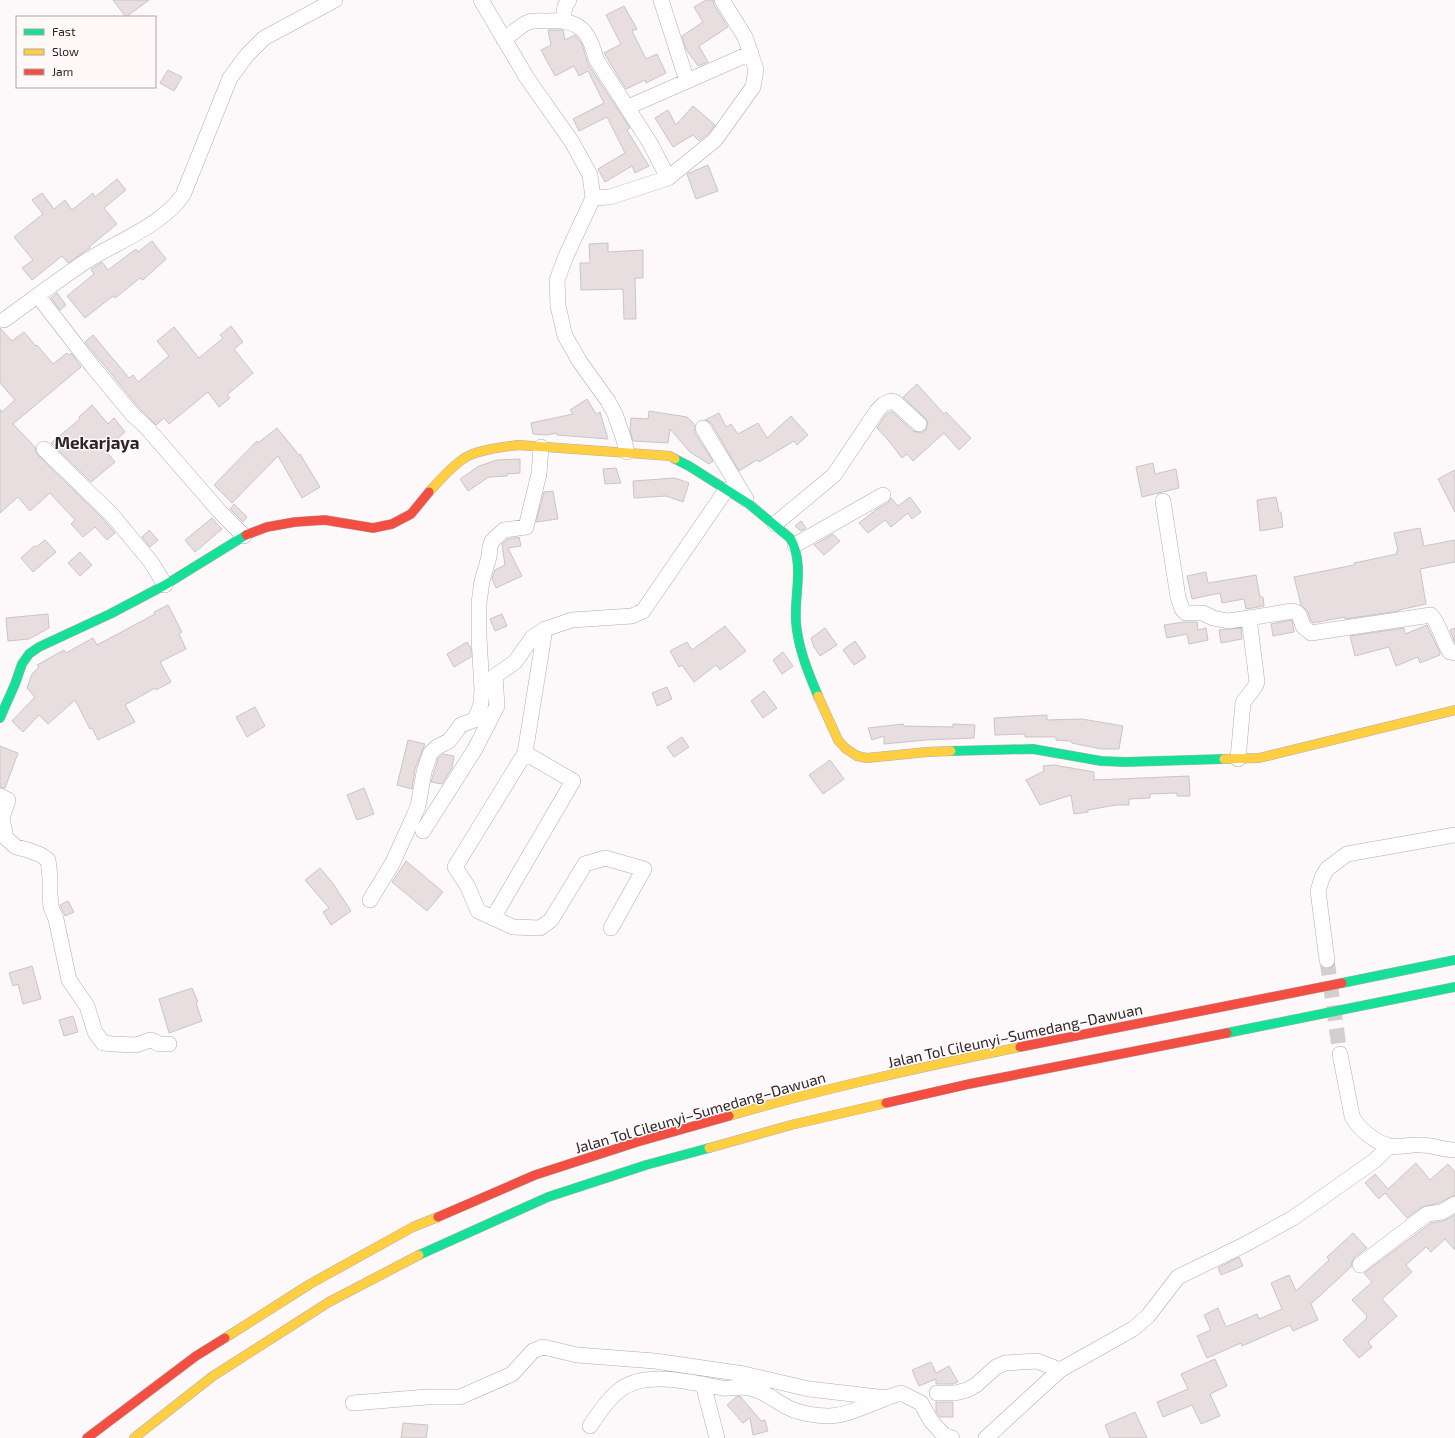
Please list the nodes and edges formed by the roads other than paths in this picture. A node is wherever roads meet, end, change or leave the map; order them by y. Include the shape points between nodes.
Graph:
1 (335, 0) edge
2 (481, 0) edge
3 (568, 0) edge
4 (661, 0) edge
5 (722, 0) edge
6 (563, 22) junction
7 (504, 40) junction
8 (751, 53) junction
9 (687, 81) junction
10 (628, 107) junction
11 (668, 178) junction
12 (593, 198) junction
13 (38, 296) junction
14 (4, 320) dead end
15 (920, 424) dead end
16 (703, 428) dead end
17 (541, 447) junction
18 (44, 450) dead end
19 (627, 452) junction
20 (726, 490) junction
21 (883, 495) dead end
22 (1163, 502) dead end
23 (749, 504) junction
24 (774, 524) junction
25 (244, 536) junction
26 (795, 545) junction
27 (165, 585) junction
28 (1249, 618) junction
29 (545, 630) junction
30 (1455, 653) edge
31 (1455, 710) edge
32 (0, 718) edge
33 (525, 753) junction
34 (1238, 759) junction
35 (0, 796) edge
36 (423, 831) dead end
37 (1455, 835) edge
38 (370, 900) dead end
39 (492, 918) junction
40 (611, 928) dead end
41 (1327, 960) tunnel mouth
42 (1455, 960) edge
43 (1455, 988) edge
44 (169, 1044) dead end
45 (1340, 1054) tunnel mouth
46 (1390, 1146) junction
47 (1455, 1150) edge
48 (1455, 1204) edge
49 (1360, 1265) dead end
50 (1060, 1370) junction
51 (703, 1384) junction
52 (937, 1393) dead end
53 (887, 1398) junction
54 (353, 1403) dead end
55 (590, 1426) dead end
56 (87, 1438) edge
57 (134, 1438) edge
58 (717, 1438) edge
59 (952, 1438) edge
60 (986, 1438) edge

1 - 13 street via 264,38 243,61 230,78 183,194 176,204 138,231 88,260
2 - 7 street
3 - 6 street
4 - 9 street
5 - 8 street via 746,37
6 - 7 street via 528,22
6 - 10 street via 574,24 585,31 592,43 596,59
7 - 12 street via 526,78 572,142 590,175
8 - 9 street
8 - 11 street via 756,69 753,87 715,140
9 - 10 street
10 - 11 street
11 - 12 street via 610,196
12 - 19 street via 557,280 558,306 565,336 616,414
13 - 14 street
13 - 25 street via 132,414
15 - 24 street via 895,402 884,404 834,475
16 - 23 street
17 - 19 main road
17 - 25 main road via 518,445 494,448 464,458 445,474 411,514 392,524 373,528 325,520 295,522 267,527
17 - 38 street via 539,474 526,527 504,530 492,541 490,547 479,603 482,690 478,713 474,720 461,725 449,741 430,754 418,806 392,864
18 - 27 street via 112,515 151,562
19 - 20 main road via 670,456
20 - 23 main road
20 - 29 street via 643,611 632,616 572,620
21 - 26 street
22 - 28 street via 1182,610 1228,621
23 - 24 main road
24 - 26 main road
25 - 27 main road
26 - 34 main road via 798,555 794,611 797,635 835,733 843,746 856,755 867,758 927,752 1033,749 1101,761
27 - 32 main road via 29,654 22,664
28 - 30 street via 1296,611 1305,628 1311,633 1430,615 1435,619 1446,647
28 - 34 street via 1257,682 1243,703
29 - 33 street
29 - 36 street via 532,638 514,662 495,676 497,706 476,749
31 - 34 main road via 1259,758
33 - 39 street via 454,867 468,887 478,911
33 - 39 street via 573,781
35 - 44 street via 8,800 2,818 6,838 16,847 48,860 51,907 69,980 87,1006 95,1032 103,1043 136,1044 150,1040 159,1044
37 - 41 street via 1348,854 1327,869 1318,891
39 - 40 street via 513,927 540,928 551,920 585,864 605,858 644,869
42 - 56 main road, Jalan Tol Cileunyi–Sumedang–Dawuan via 963,1059 780,1100 535,1175 413,1227 310,1284 196,1356
43 - 57 main road via 969,1084 799,1123 646,1165 548,1196 428,1250 329,1302 213,1376
45 - 46 street via 1356,1125 1369,1136
46 - 47 street via 1423,1145
46 - 50 street via 1374,1161 1293,1218 1178,1277 1148,1316 1134,1329
48 - 49 street via 1442,1212 1427,1214
50 - 52 street via 1037,1361 1005,1363 967,1390
50 - 60 street
51 - 53 street via 723,1388 749,1388 789,1408 829,1416
51 - 55 street via 654,1378 627,1385 605,1404
51 - 58 street
53 - 54 street via 809,1389 744,1374 655,1361 577,1355 543,1347 533,1351 512,1374 460,1397
53 - 59 street via 901,1393 921,1403 931,1421 944,1435

